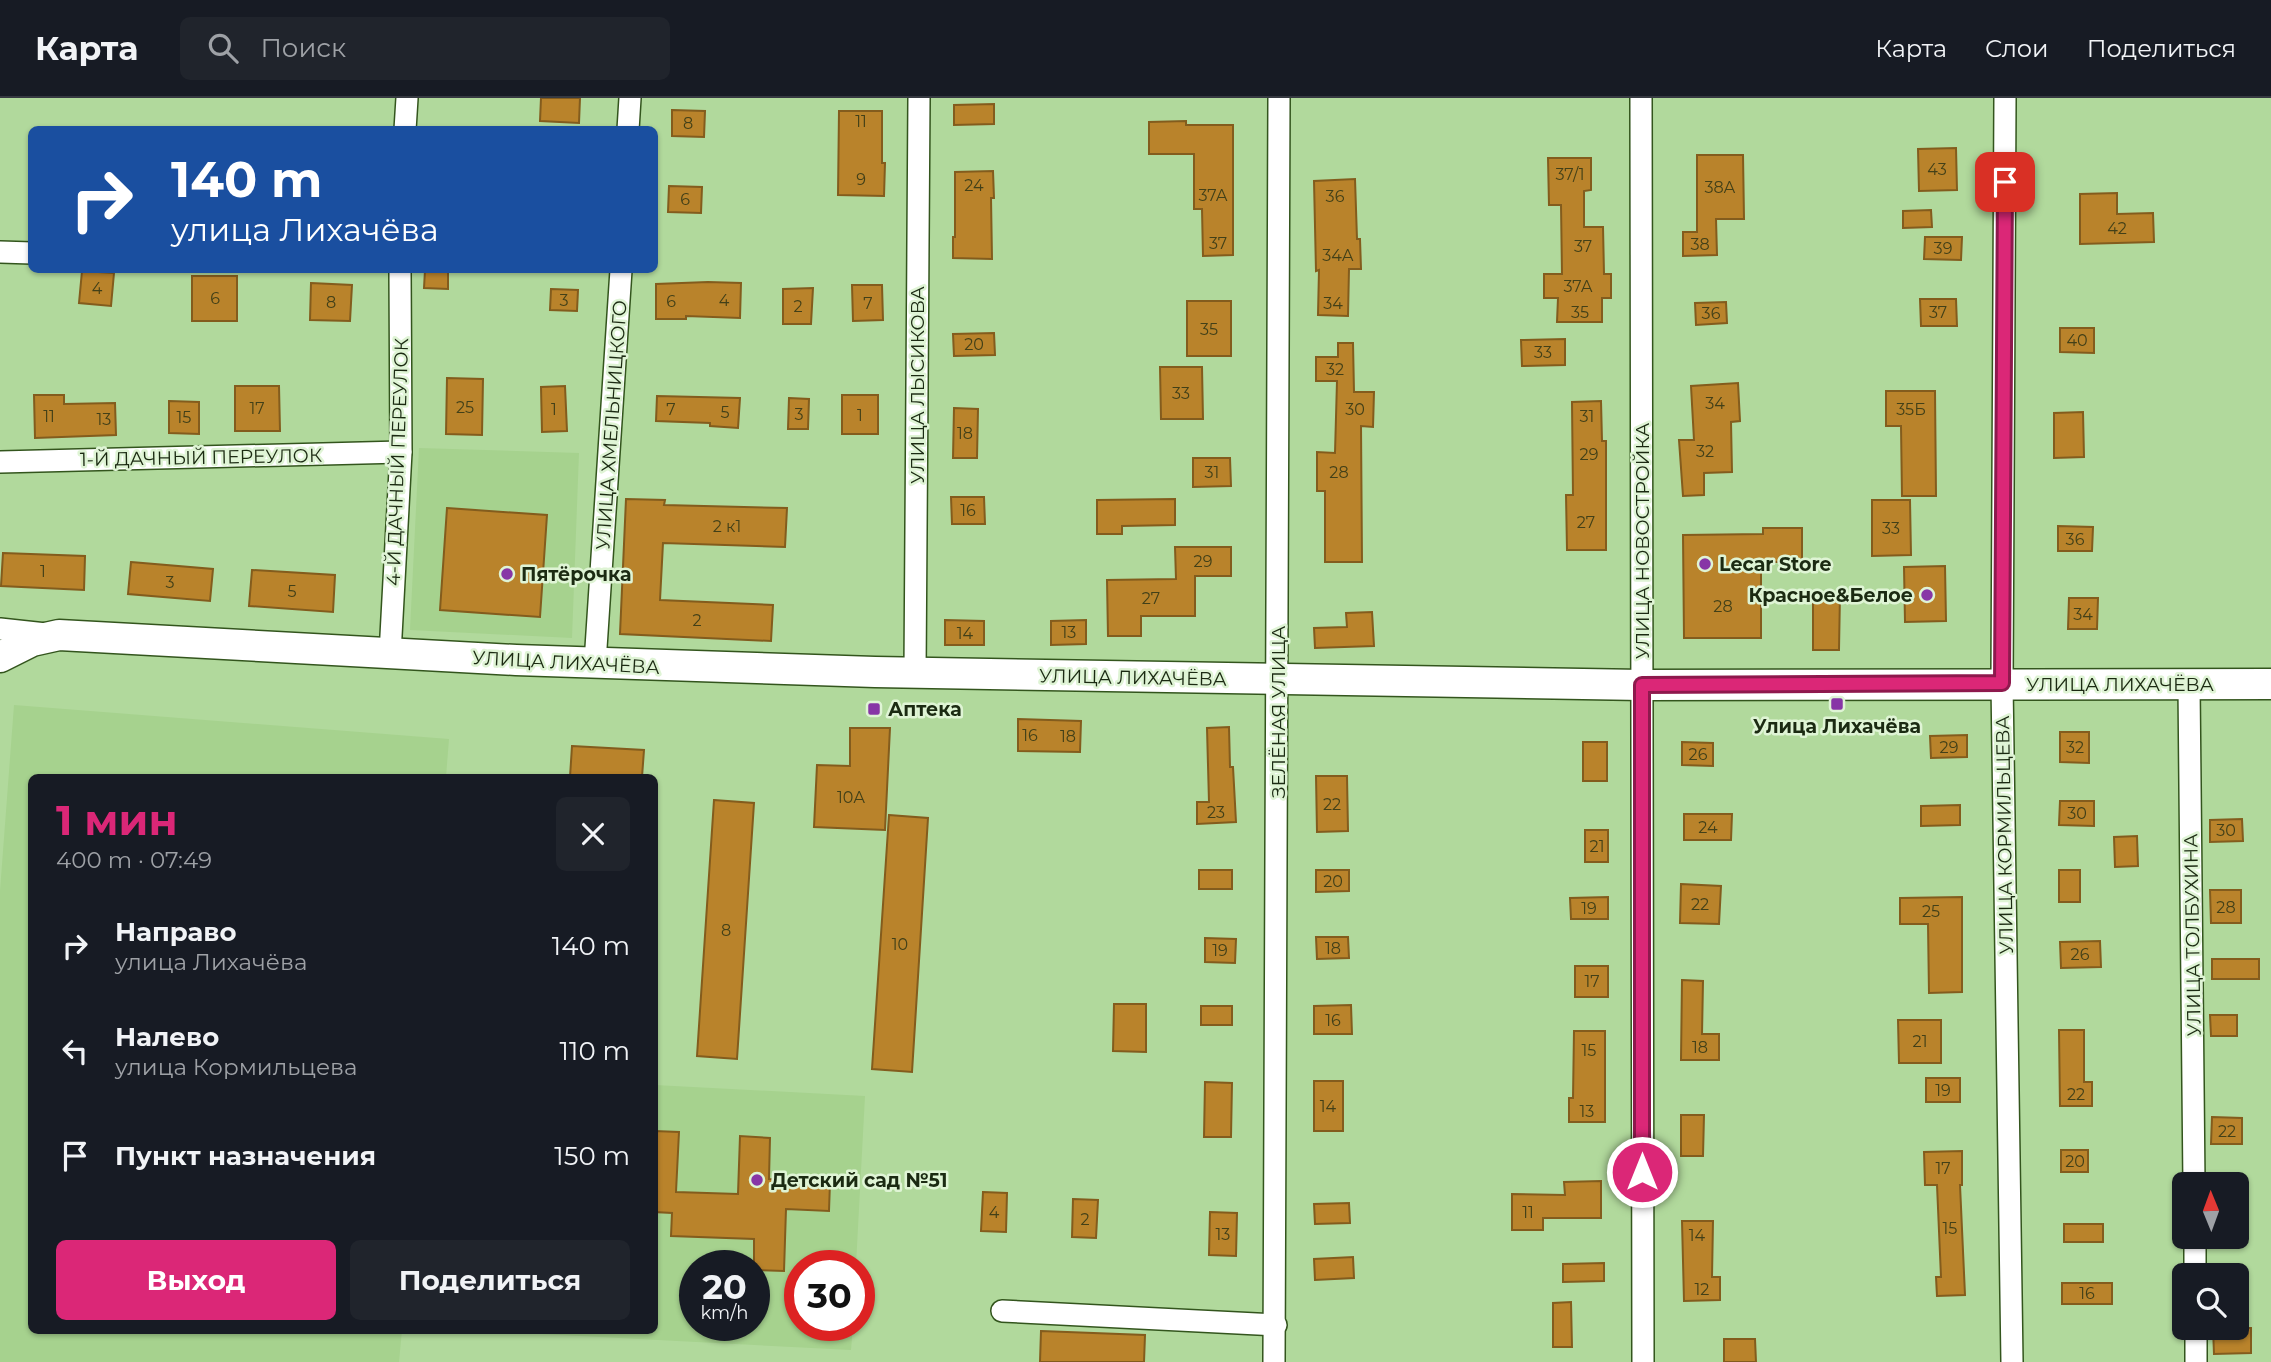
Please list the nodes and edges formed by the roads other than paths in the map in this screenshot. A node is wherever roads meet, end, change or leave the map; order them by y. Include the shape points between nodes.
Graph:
1 (407, 98) edge
2 (630, 98) edge
3 (919, 98) edge
4 (1279, 98) edge
5 (1641, 98) edge
6 (2005, 98) edge
7 (405, 126) edge
8 (628, 126) edge
9 (0, 252) edge
10 (28, 253) edge
11 (400, 273) edge
12 (621, 273) edge
13 (401, 452) junction
14 (0, 462) edge
15 (0, 629) edge
16 (58, 635) junction
17 (390, 653) junction
18 (0, 657) edge
19 (595, 663) junction
20 (915, 673) junction
21 (1278, 680) junction
22 (2002, 683) junction
23 (2271, 684) edge
24 (1642, 685) junction
25 (2189, 685) junction
26 (2194, 1172) edge
27 (1002, 1311) dead end
28 (1276, 1325) junction
29 (2196, 1340) edge
30 (1274, 1362) edge
31 (1643, 1362) edge
32 (2012, 1362) edge
33 (2196, 1362) edge

1 - 7 street
2 - 8 street
3 - 20 street, УЛИЦА ЛЫСИКОВА
4 - 21 street, ЗЕЛЁНАЯ УЛИЦА
5 - 24 street, УЛИЦА НОВОСТРОЙКА
6 - 22 street, УЛИЦА КОРМИЛЬЦЕВА
9 - 10 street
11 - 13 street, 4-Й ДАЧНЫЙ ПЕРЕУЛОК
12 - 19 street, УЛИЦА ХМЕЛЬНИЦКОГО
13 - 14 street, 1-Й ДАЧНЫЙ ПЕРЕУЛОК
13 - 17 street, 4-Й ДАЧНЫЙ ПЕРЕУЛОК
15 - 16 street
16 - 17 main road, УЛИЦА ЛИХАЧЁВА
16 - 18 main road, УЛИЦА ЛИХАЧЁВА via 32,641
17 - 19 main road, УЛИЦА ЛИХАЧЁВА
19 - 20 main road, УЛИЦА ЛИХАЧЁВА
20 - 21 main road, УЛИЦА ЛИХАЧЁВА
21 - 24 main road, УЛИЦА ЛИХАЧЁВА
21 - 28 street, ЗЕЛЁНАЯ УЛИЦА
22 - 24 main road, УЛИЦА ЛИХАЧЁВА
22 - 25 main road, УЛИЦА ЛИХАЧЁВА
22 - 32 street, УЛИЦА КОРМИЛЬЦЕВА
23 - 25 main road, УЛИЦА ЛИХАЧЁВА
24 - 31 street, УЛИЦА НОВОСТРОЙКА
25 - 26 street, УЛИЦА ТОЛБУХИНА
27 - 28 street
28 - 30 street, ЗЕЛЁНАЯ УЛИЦА
29 - 33 street

